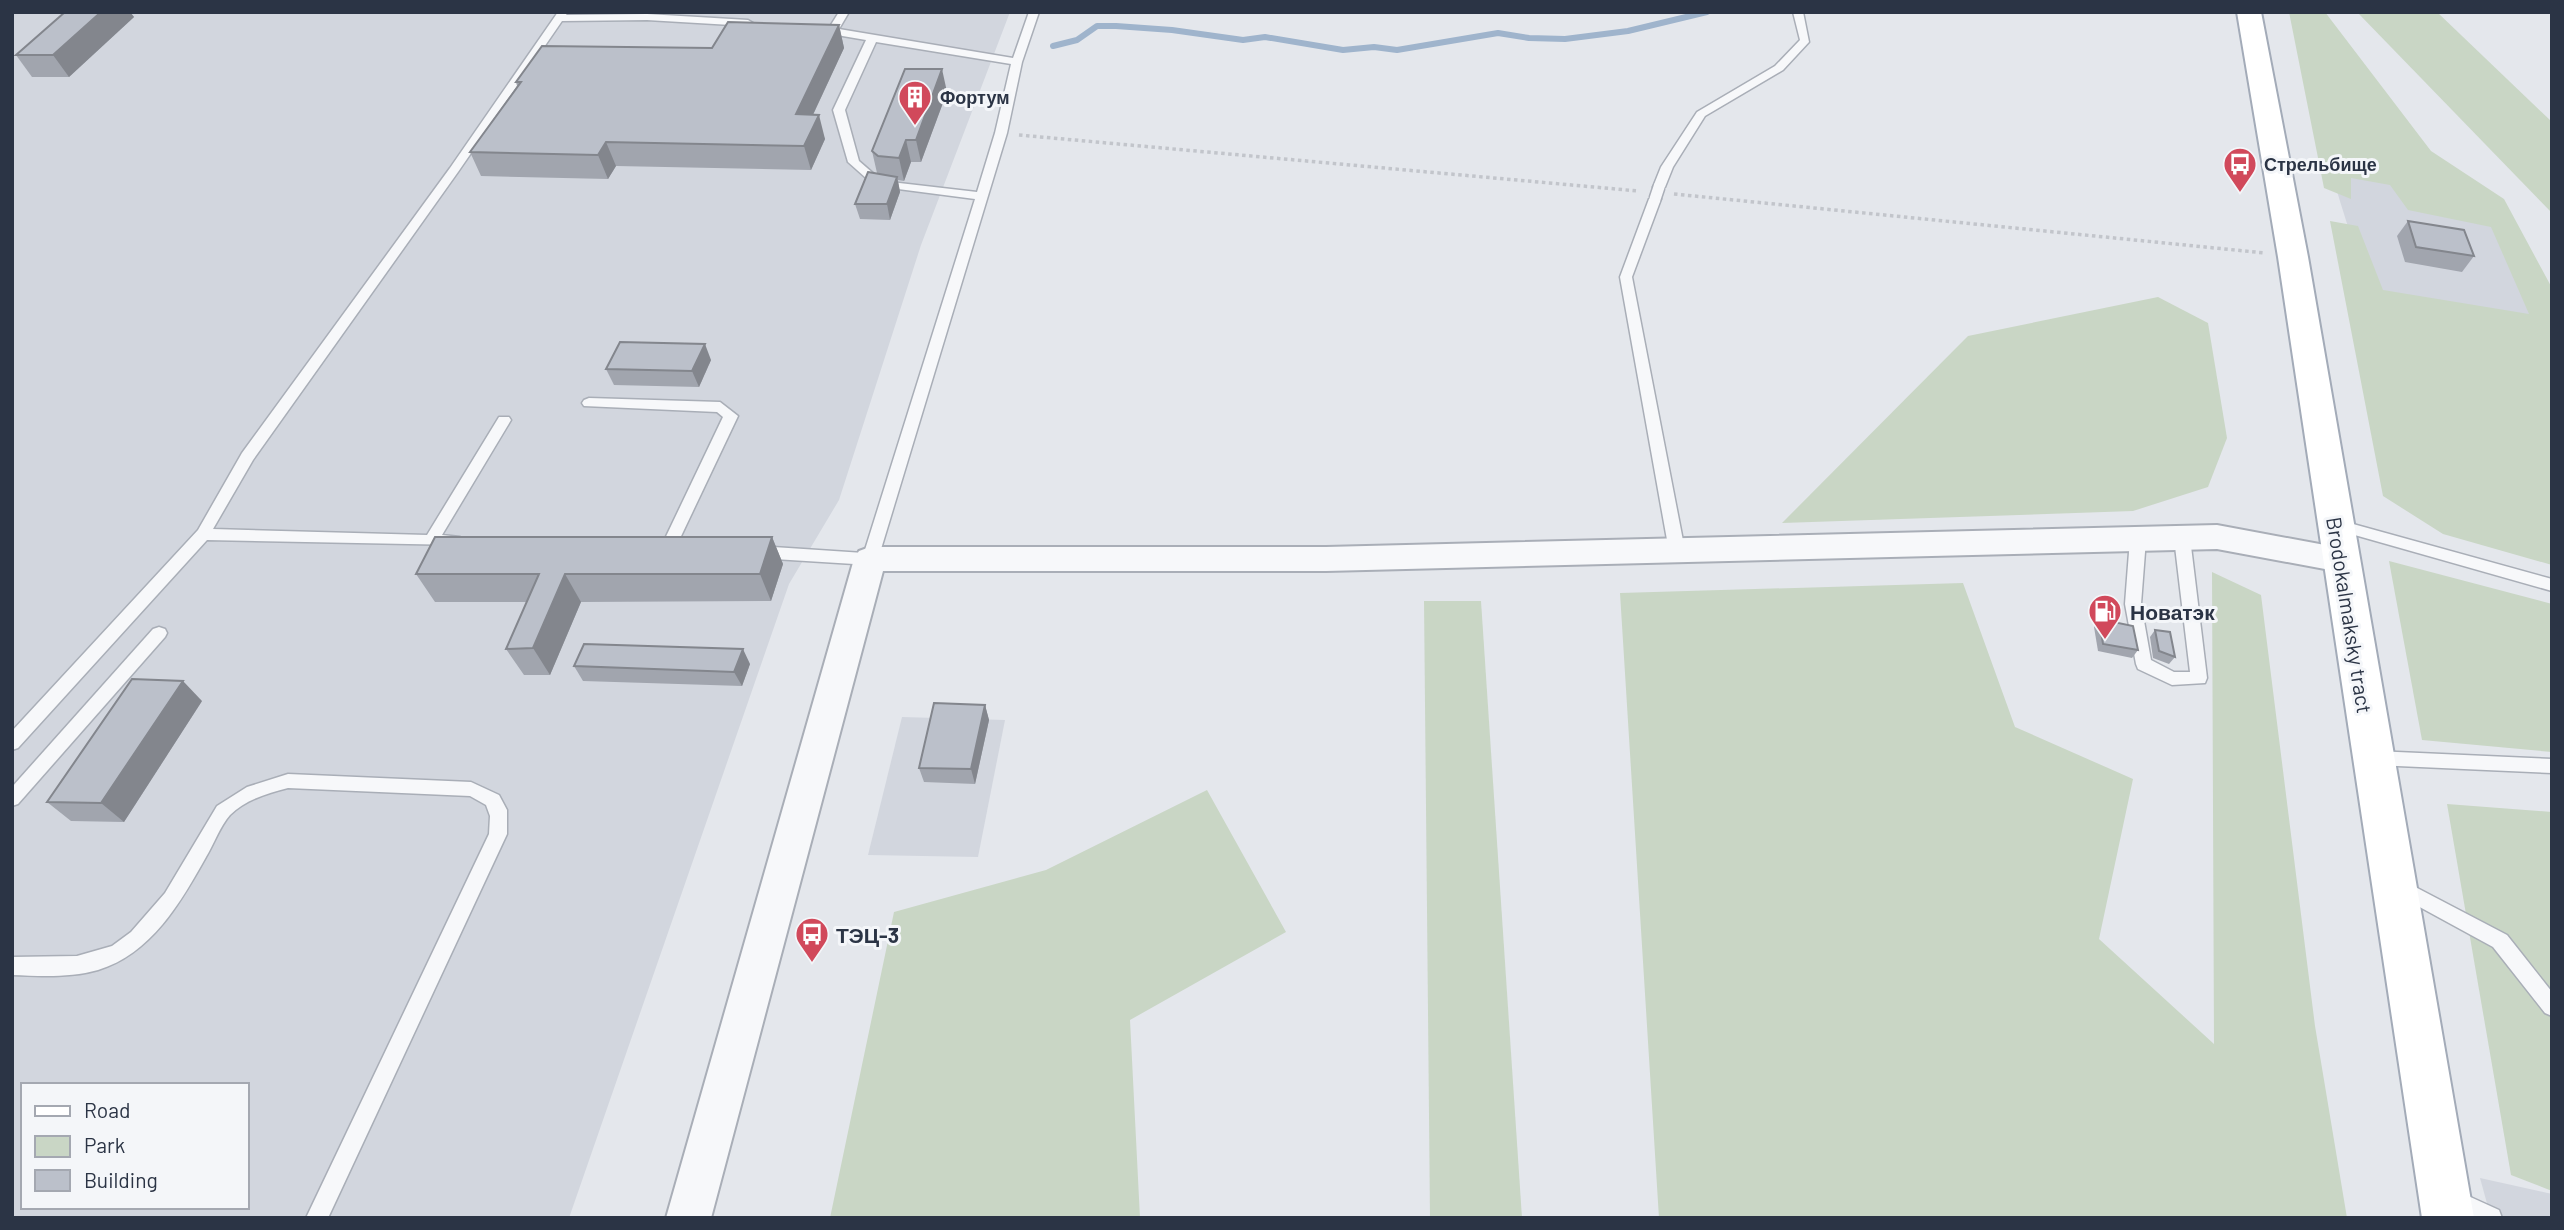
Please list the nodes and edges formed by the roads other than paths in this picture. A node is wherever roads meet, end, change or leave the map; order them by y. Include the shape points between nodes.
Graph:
1 (844, 12) edge
2 (1034, 12) edge
3 (1798, 12) edge
4 (2249, 12) edge
5 (648, 14) edge
6 (560, 15) edge
7 (766, 25) edge
8 (806, 28) edge
9 (833, 30) junction
10 (873, 37) junction
11 (1017, 62) junction
12 (981, 196) junction
13 (589, 403) dead end
14 (504, 420) dead end
15 (203, 534) junction
16 (2182, 538) junction
17 (2138, 539) junction
18 (431, 540) junction
19 (473, 541) edge
20 (2338, 542) junction
21 (668, 547) edge
22 (736, 551) edge
23 (1678, 551) junction
24 (870, 559) junction
25 (2552, 585) edge
26 (159, 633) dead end
27 (12, 743) edge
28 (2372, 758) junction
29 (2552, 766) edge
30 (12, 799) edge
31 (2392, 882) junction
32 (12, 966) edge
33 (2552, 1007) edge
34 (2446, 1207) edge
35 (317, 1218) edge
36 (688, 1218) edge
37 (2491, 1218) edge

1 - 9 lane
2 - 11 lane
3 - 23 lane via 1805,40 1779,68 1701,114 1667,167 1626,277
4 - 20 main road, Brodokalmaksky tract
5 - 6 lane
5 - 7 lane
6 - 15 lane via 247,457
8 - 9 lane
9 - 10 lane
10 - 11 lane
10 - 12 lane via 839,110 854,162 879,184
11 - 12 lane
12 - 24 lane
13 - 21 lane via 720,407 732,416
14 - 18 lane
15 - 18 lane
15 - 27 lane
16 - 17 street
16 - 17 lane via 2199,678 2172,679 2144,664 2133,604
16 - 20 street
17 - 23 street
18 - 19 lane
20 - 25 lane
20 - 28 main road, Brodokalmaksky tract
22 - 24 lane
23 - 24 street via 1326,559
24 - 36 street
26 - 30 lane
28 - 29 lane
28 - 31 main road, Brodokalmaksky tract
31 - 33 lane via 2500,941
31 - 34 main road, Brodokalmaksky tract
32 - 35 lane via 50,968 100,961 129,947 152,926 223,811 261,788 288,781 471,789 492,796 500,811 498,834
34 - 37 lane

